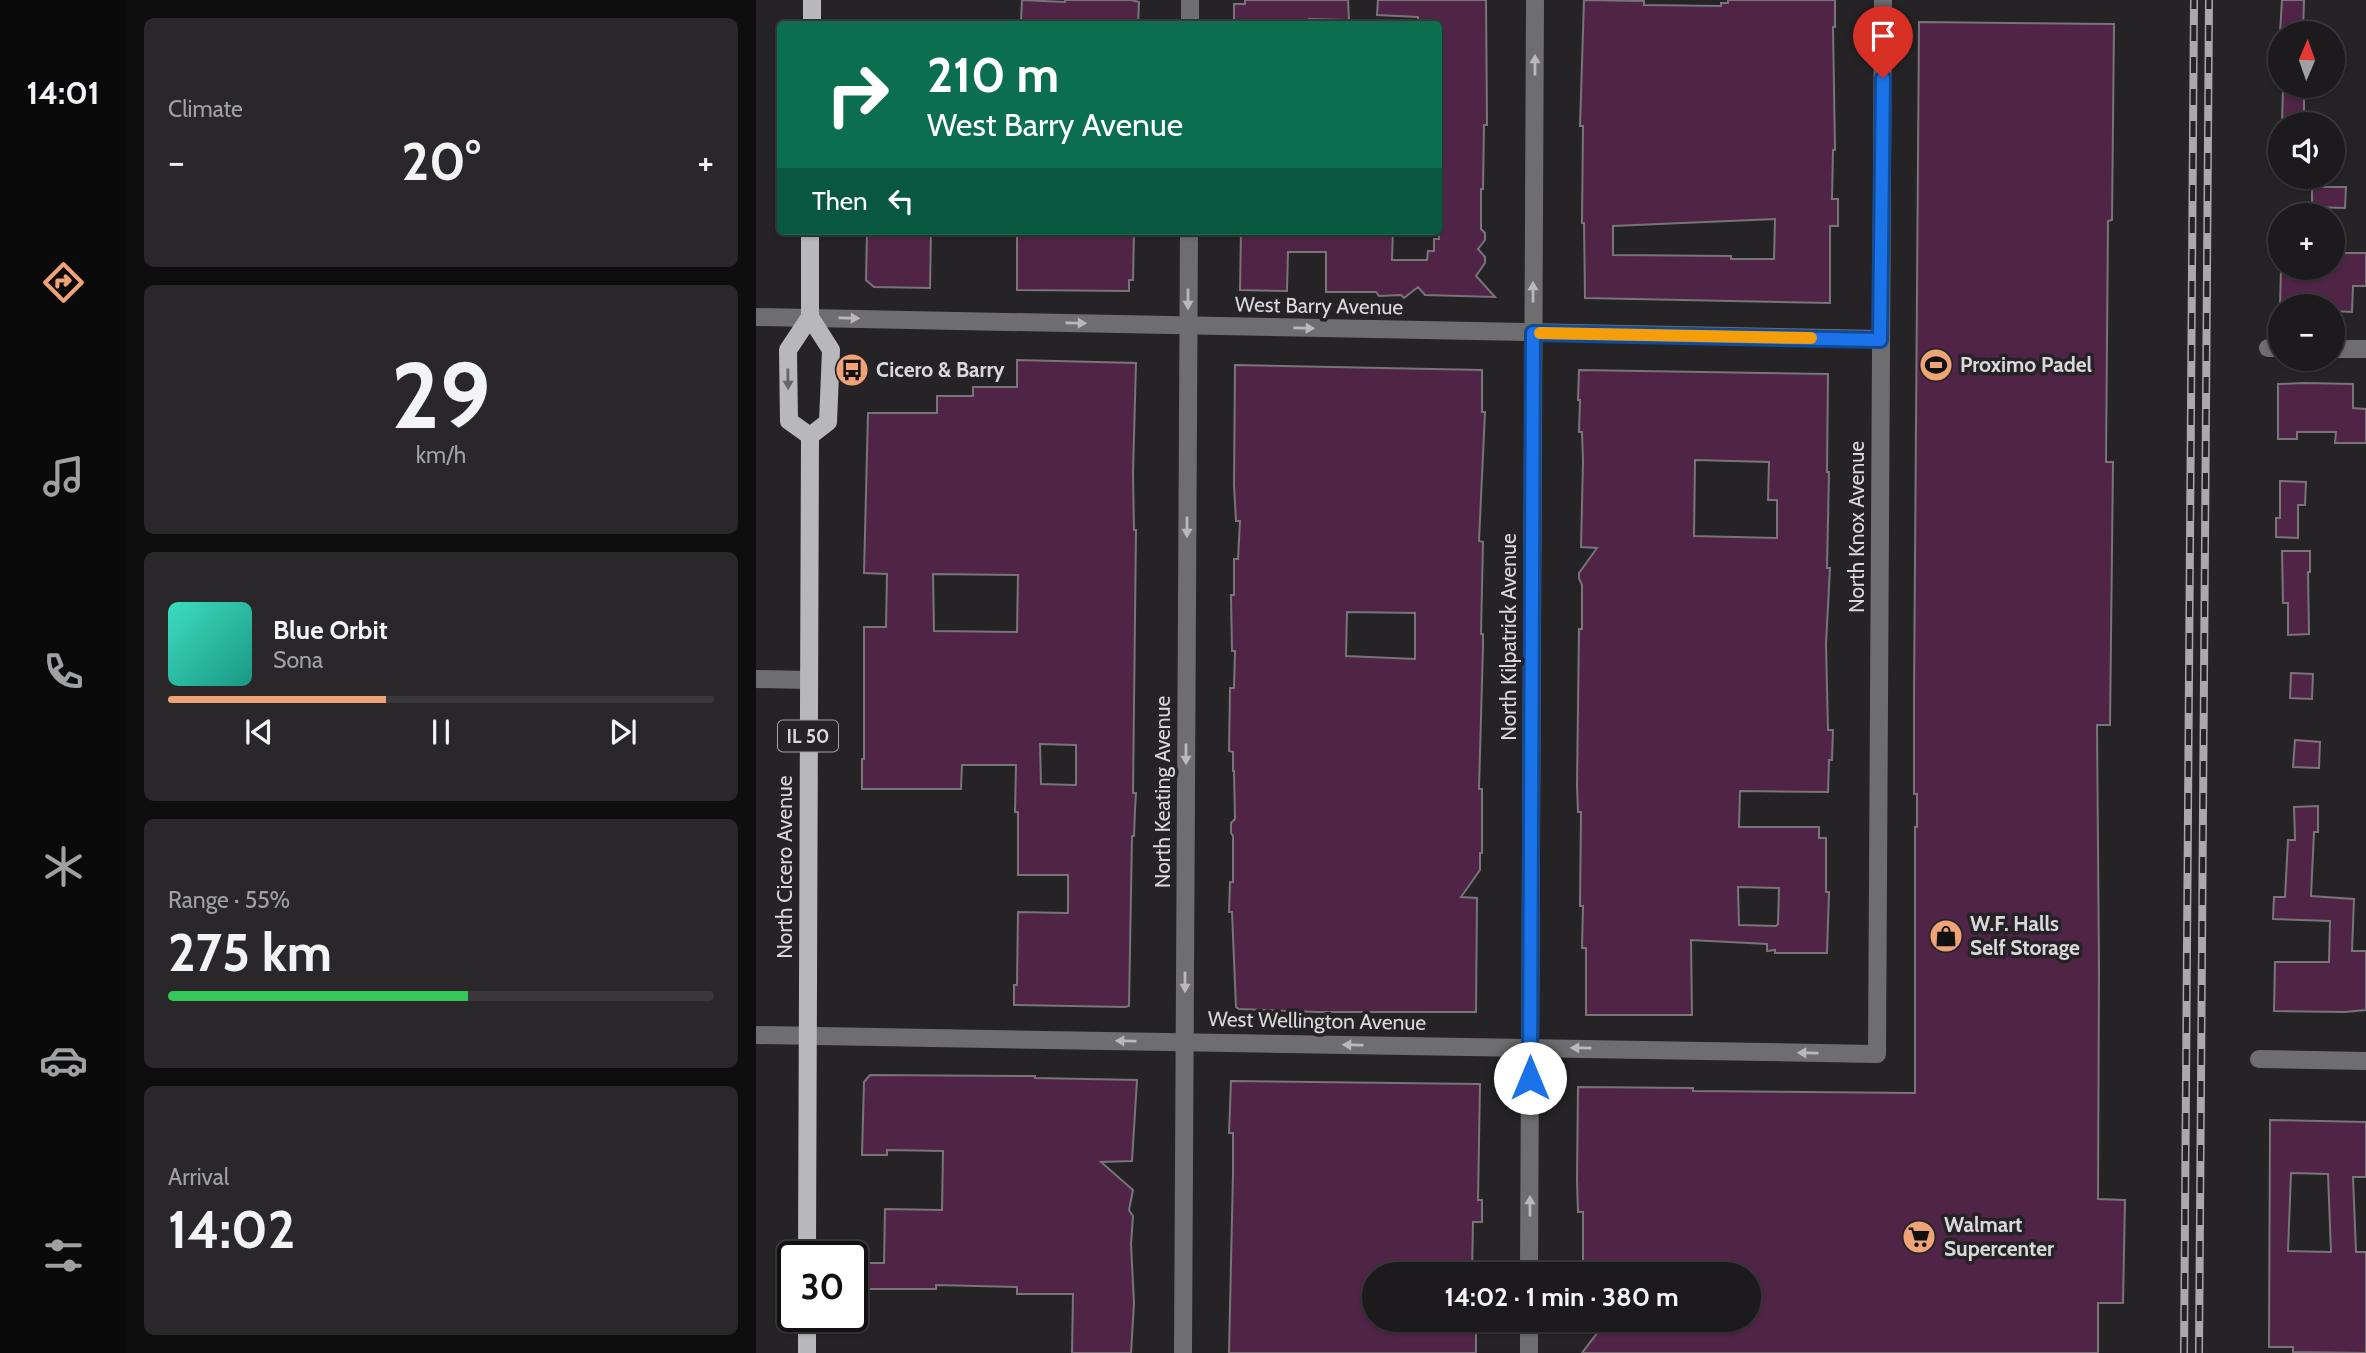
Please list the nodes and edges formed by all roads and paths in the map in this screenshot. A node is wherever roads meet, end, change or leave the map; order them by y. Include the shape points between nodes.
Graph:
1 (812, 0) edge
2 (1190, 0) edge
3 (1535, 0) edge
4 (1884, 0) edge
5 (812, 21) edge
6 (1190, 21) edge
7 (810, 235) edge
8 (1189, 235) edge
9 (756, 317) edge
10 (810, 317) junction
11 (1188, 326) junction
12 (1533, 333) junction
13 (1880, 340) junction
14 (2345, 349) edge
15 (2366, 349) edge
16 (810, 436) junction
17 (756, 679) edge
18 (808, 680) junction
19 (756, 1035) edge
20 (808, 1035) junction
21 (1184, 1042) junction
22 (1530, 1048) junction
23 (1877, 1054) joint
24 (2259, 1059) dead end
25 (2366, 1061) edge
26 (807, 1241) edge
27 (1529, 1262) edge
28 (807, 1332) edge
29 (1529, 1332) edge
30 (807, 1353) edge
31 (1183, 1353) edge
32 (1529, 1353) edge

1 - 5 main road
2 - 6 street
12 -> 3 street, North Kilpatrick Avenue
4 - 13 street, North Knox Avenue
7 - 10 main road
8 -> 11 street, North Keating Avenue
9 - 10 street, West Barry Avenue
10 -> 11 street, West Barry Avenue
10 - 16 main road via 831,350 828,422
10 -> 16 main road via 788,350 789,421
11 -> 12 street, West Barry Avenue
11 -> 21 street, North Keating Avenue
12 - 13 street, West Barry Avenue
12 - 22 street, North Kilpatrick Avenue
13 - 23 street, North Knox Avenue
14 - 15 street
16 - 18 main road, North Cicero Avenue / IL 50
17 - 18 street
18 - 20 main road, North Cicero Avenue / IL 50
19 - 20 street, West Wellington Avenue
21 -> 20 street, West Wellington Avenue
20 - 26 main road, North Cicero Avenue / IL 50
22 -> 21 street, West Wellington Avenue
21 - 31 street, North Keating Avenue
23 -> 22 street, West Wellington Avenue
27 -> 22 street, North Kilpatrick Avenue
24 - 25 street
28 - 30 main road
29 - 32 street

